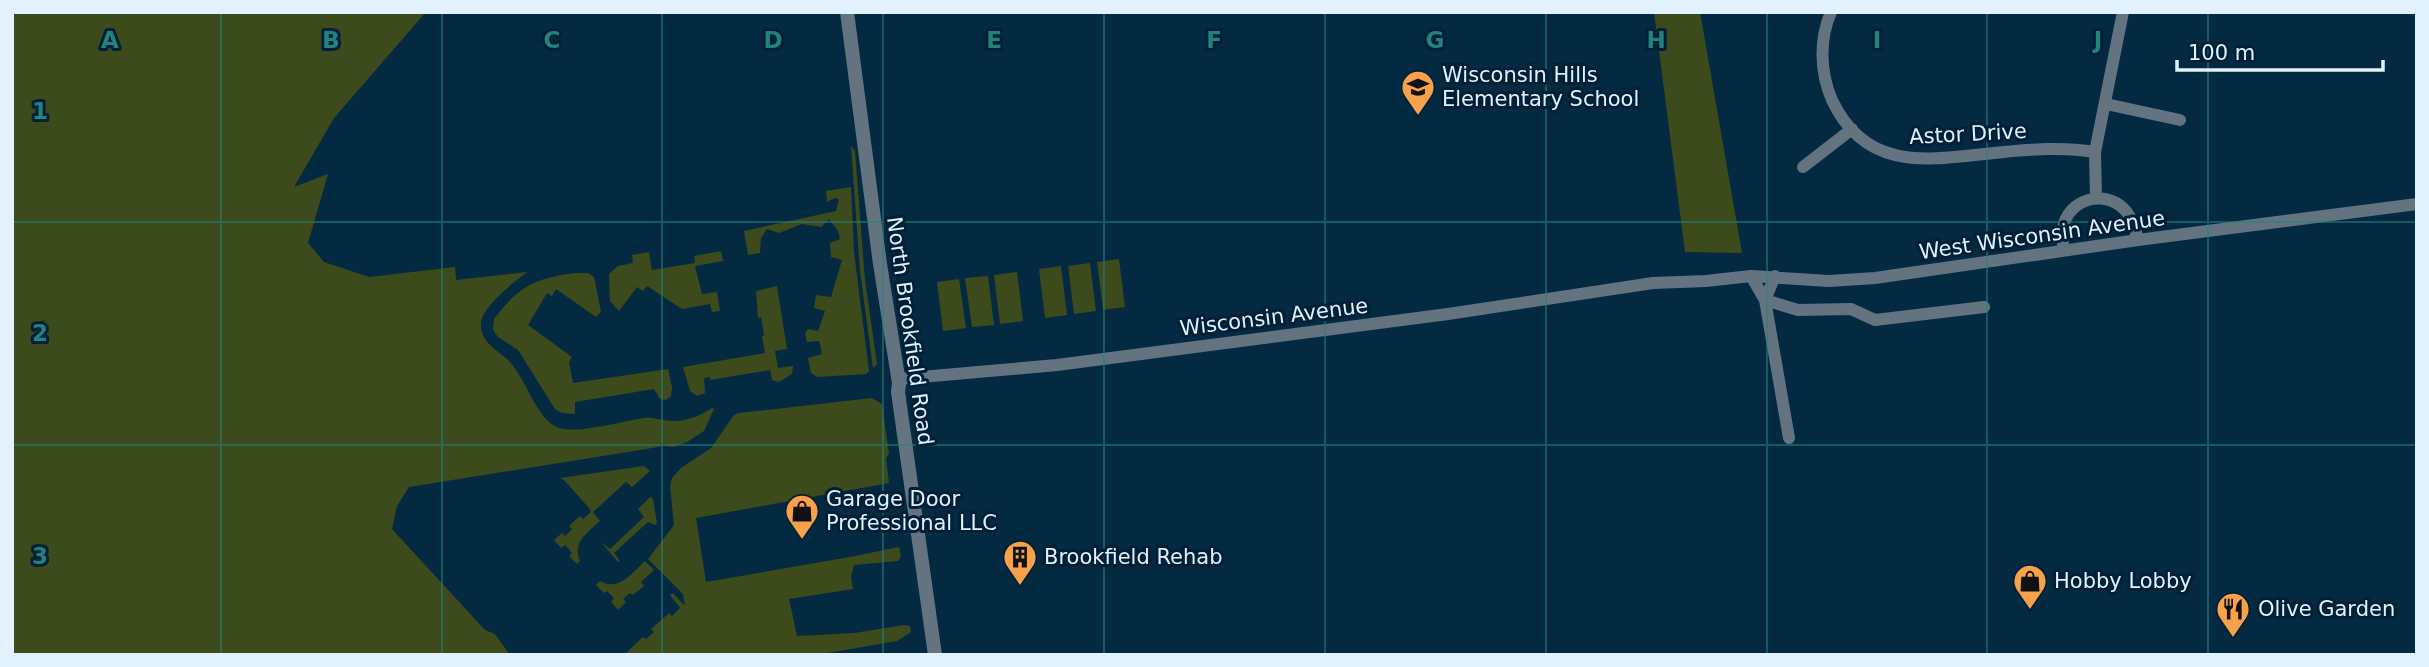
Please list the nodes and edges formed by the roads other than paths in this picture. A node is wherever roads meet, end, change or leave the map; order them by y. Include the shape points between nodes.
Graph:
1 (847, 12) edge
2 (2123, 12) edge
3 (1829, 13) edge
4 (2106, 104) junction
5 (2180, 120) dead end
6 (1852, 129) junction
7 (2095, 152) junction
8 (1803, 167) dead end
9 (2096, 198) junction
10 (2417, 204) edge
11 (2138, 240) junction
12 (2063, 251) junction
13 (1751, 276) junction
14 (1775, 276) junction
15 (1671, 281) joint
16 (1765, 300) junction
17 (1984, 307) dead end
18 (898, 379) junction
19 (1789, 438) dead end
20 (935, 655) edge

1 - 18 street, North Brookfield Road
2 - 4 street
3 - 6 street via 1822,52 1824,75 1837,109
4 - 5 street
4 - 7 street
6 - 7 street, Astor Drive via 1881,151 1908,159 2054,148
6 - 8 street
7 - 9 street
9 - 11 street via 2109,199 2127,212
9 - 12 street via 2083,201 2067,218
10 - 11 street, West Wisconsin Avenue
11 - 12 street, West Wisconsin Avenue
12 - 14 street, West Wisconsin Avenue via 1875,278 1829,281
13 - 14 street, West Wisconsin Avenue
13 - 15 street, West Wisconsin Avenue
13 - 16 street
14 - 16 street
15 - 18 street, Wisconsin Avenue via 1070,363
16 - 17 street via 1798,310 1851,309 1875,320
16 - 19 street
18 - 20 street, North Brookfield Road

